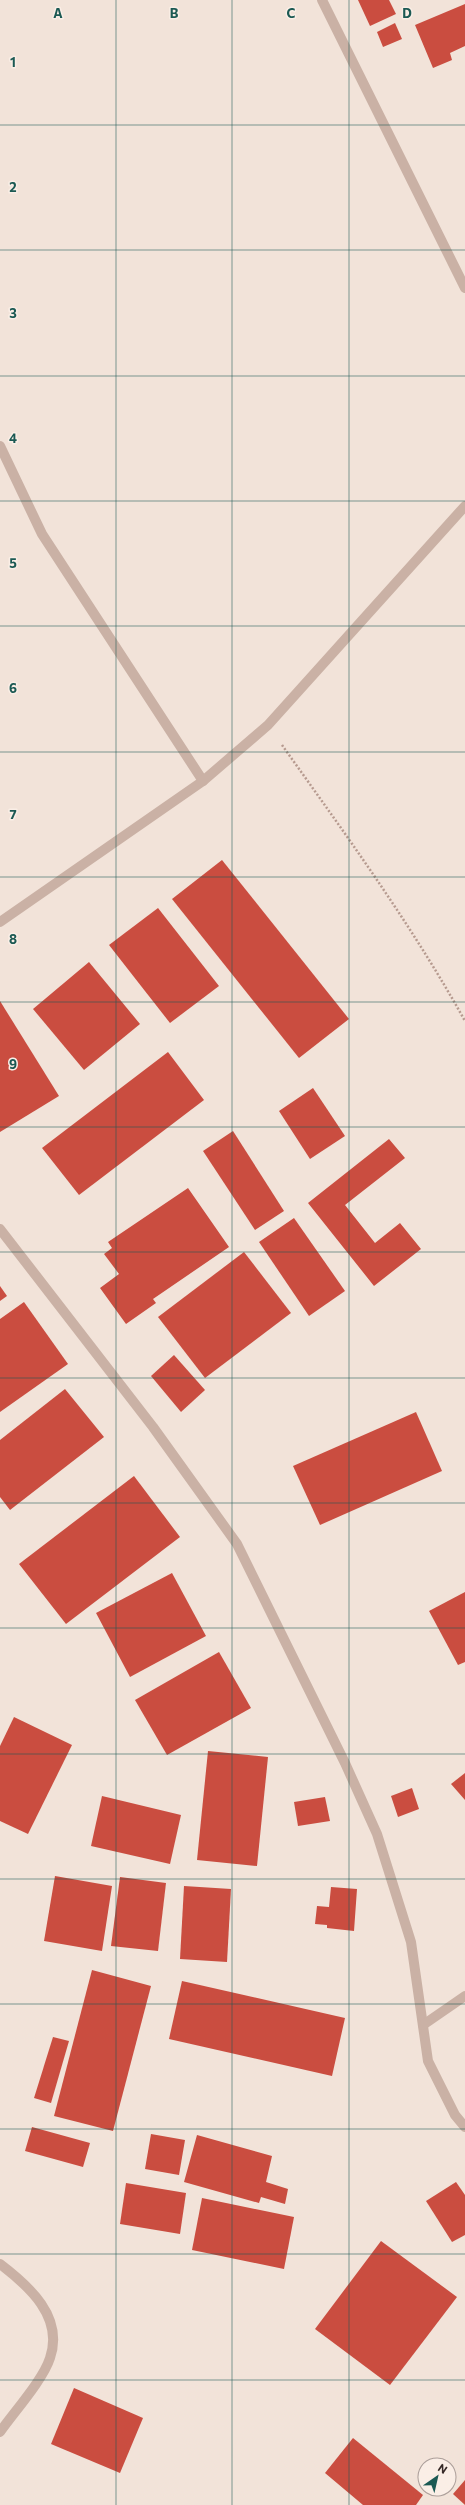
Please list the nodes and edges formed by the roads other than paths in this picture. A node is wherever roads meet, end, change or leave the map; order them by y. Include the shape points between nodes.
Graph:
1 (322, 0) edge
2 (465, 288) edge
3 (0, 446) edge
4 (465, 506) edge
5 (203, 781) junction
6 (0, 922) edge
7 (0, 1229) edge
8 (465, 1996) edge
9 (423, 2025) junction
10 (465, 2127) edge
11 (0, 2264) edge
12 (0, 2432) edge

1 - 2 street
3 - 5 street via 42,534
4 - 5 street via 268,725
5 - 6 street
7 - 9 street via 153,1427 237,1544 345,1763 377,1834 411,1942
8 - 9 street
9 - 10 street via 428,2061 455,2115
11 - 12 street via 18,2278 41,2303 53,2327 50,2357 41,2375

